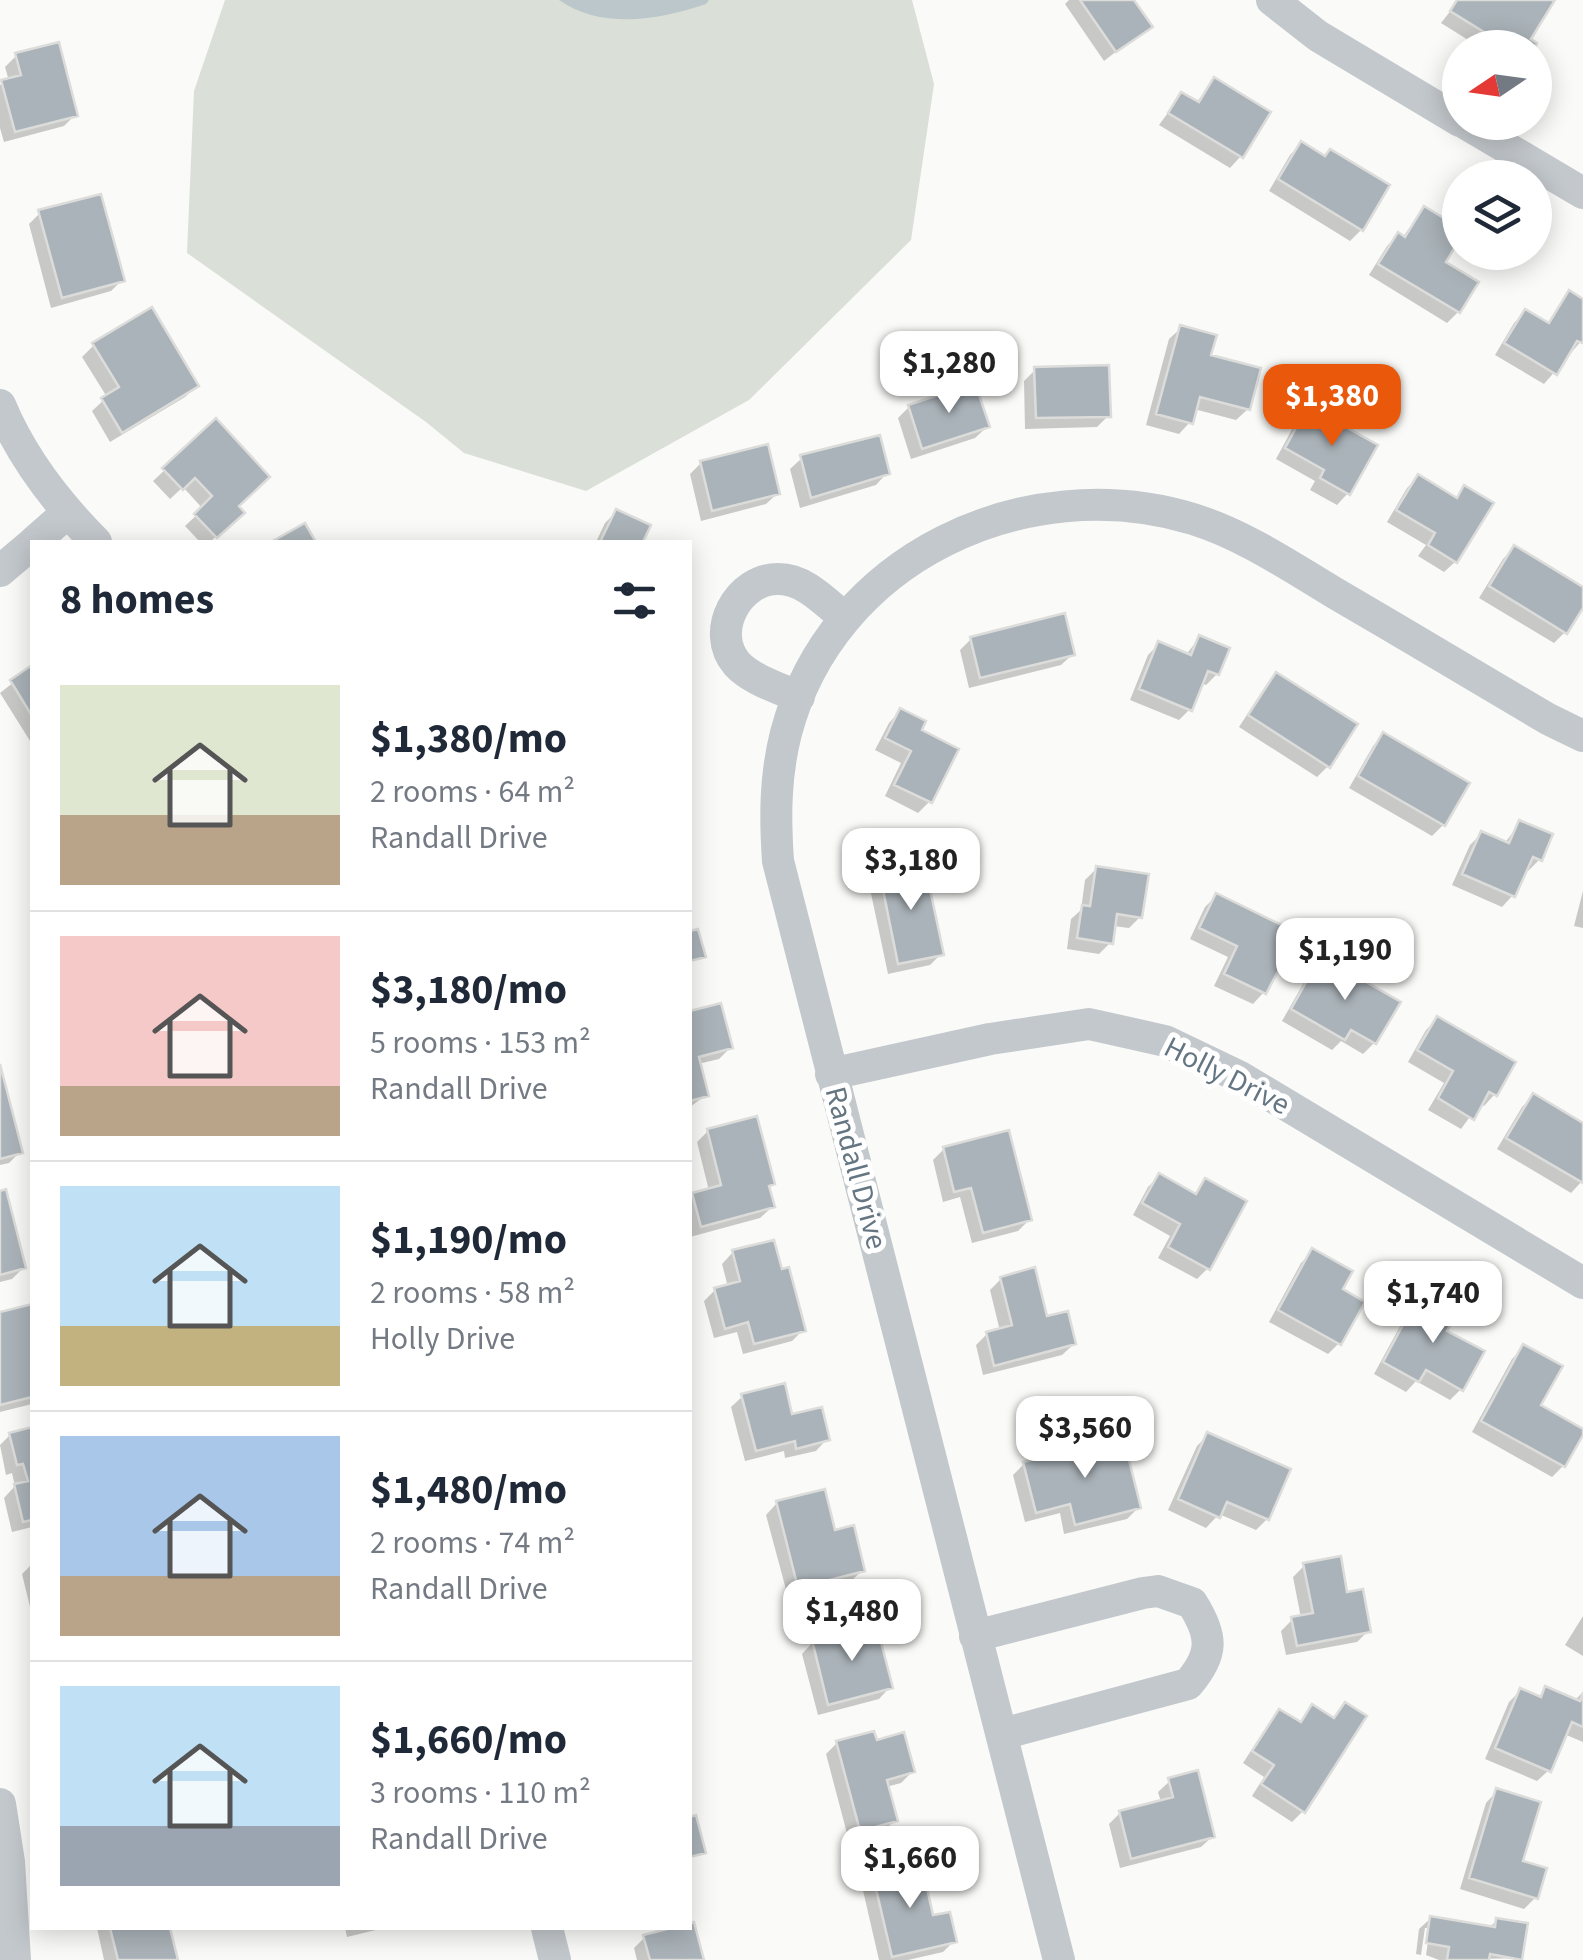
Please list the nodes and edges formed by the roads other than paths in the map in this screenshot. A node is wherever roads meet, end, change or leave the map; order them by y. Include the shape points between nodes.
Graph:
1 (1272, 0) edge
2 (1442, 110) edge
3 (1498, 140) edge
4 (1579, 181) edge
5 (0, 405) edge
6 (67, 512) junction
7 (36, 540) edge
8 (94, 540) edge
9 (30, 546) edge
10 (0, 571) edge
11 (845, 618) junction
12 (798, 697) junction
13 (1583, 736) edge
14 (831, 1074) junction
15 (1583, 1283) edge
16 (976, 1636) junction
17 (1002, 1734) junction
18 (0, 1804) edge
19 (548, 1930) edge
20 (15, 1960) edge
21 (556, 1960) edge
22 (1060, 1960) edge

1 - 2 street via 1318,36
3 - 4 street
5 - 6 street via 24,453
6 - 7 street
6 - 8 street
9 - 10 street
11 - 12 street, Randall Drive
11 - 12 street via 811,590 780,579 751,586 731,609 728,646 734,660
11 - 13 street, Randall Drive via 911,558 967,528 1062,505 1156,510 1222,528
12 - 14 street, Randall Drive via 780,761 778,861
14 - 15 street, Holly Drive via 990,1038 1089,1024 1165,1041 1240,1076
14 - 16 street, Randall Drive
16 - 17 street, Randall Drive
16 - 17 street via 1158,1591 1192,1602 1207,1634 1208,1652 1188,1684
17 - 22 street, Randall Drive
18 - 20 street
19 - 21 street

